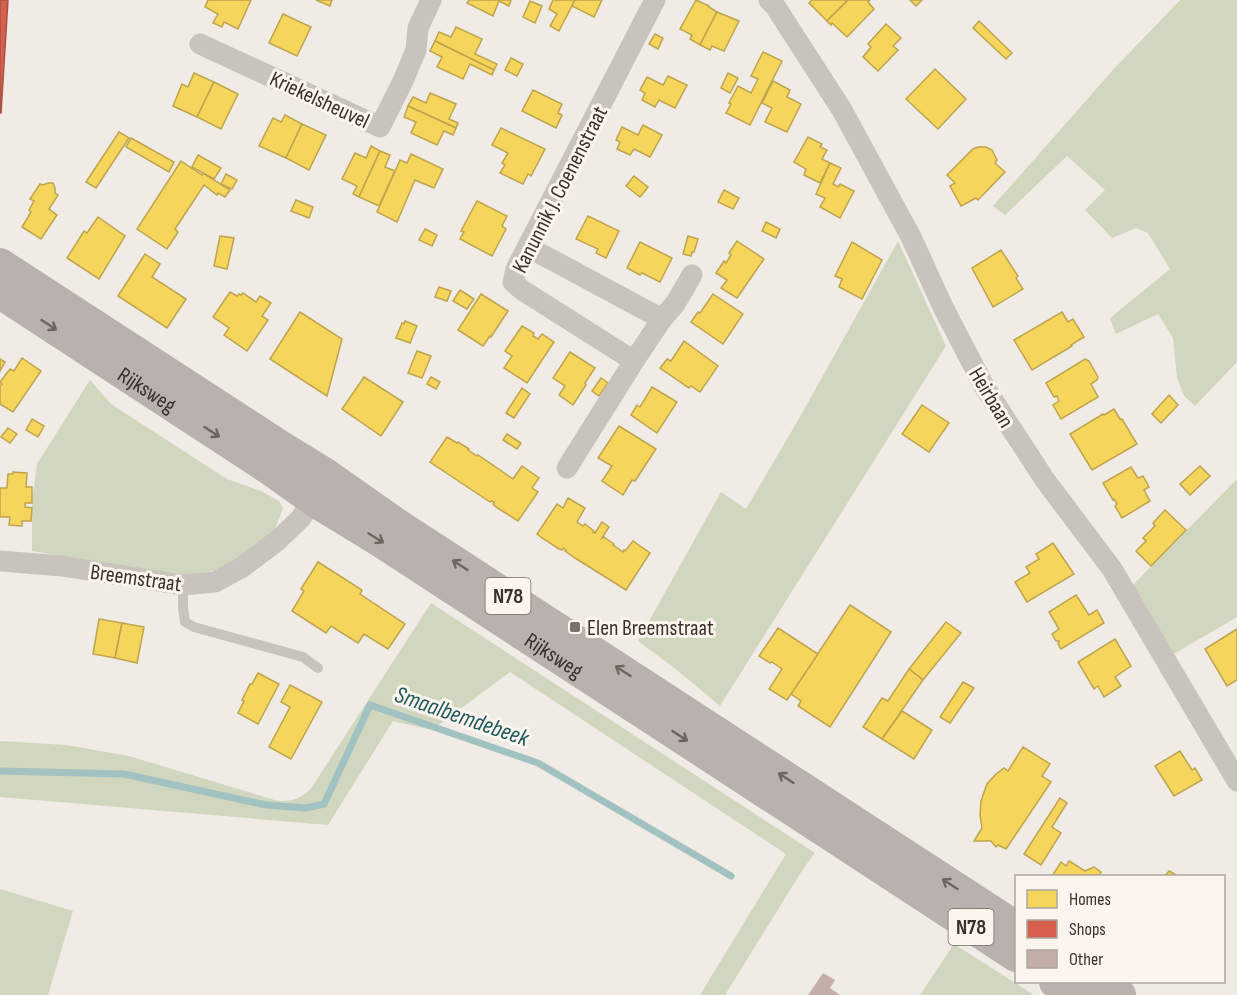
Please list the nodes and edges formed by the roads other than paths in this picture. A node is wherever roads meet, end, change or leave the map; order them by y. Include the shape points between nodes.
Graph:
1 (431, 0) edge
2 (655, 0) edge
3 (769, 0) edge
4 (200, 44) dead end
5 (528, 248) junction
6 (0, 264) edge
7 (692, 275) dead end
8 (0, 293) edge
9 (662, 319) junction
10 (634, 361) junction
11 (567, 468) dead end
12 (313, 500) junction
13 (0, 561) edge
14 (183, 585) junction
15 (318, 668) dead end
16 (1237, 782) edge
17 (1015, 926) edge
18 (1015, 955) edge
19 (1058, 983) edge
20 (1103, 983) edge
21 (1076, 995) edge
22 (1120, 995) edge

1 - 4 street, Kriekelsheuvel via 418,28 416,50 380,127
2 - 5 street, Kanunnik J. Coenenstraat
3 - 16 street, Heirbaan via 842,110 911,237 985,388 1045,480 1112,569
5 - 9 street, Kanunnik J. Coenenstraat
5 - 10 street, Kanunnik J. Coenenstraat via 513,282
17 -> 6 main road, Rijksweg / N78
7 - 9 street
8 -> 12 main road, Rijksweg / N78
9 - 10 street
10 - 11 street
12 - 14 street, Breemstraat via 300,519 242,568 215,582
12 -> 18 main road, Rijksweg / N78
13 - 14 street, Breemstraat via 62,566
14 - 15 lane via 185,622 303,657
19 - 21 main road
20 - 22 main road

